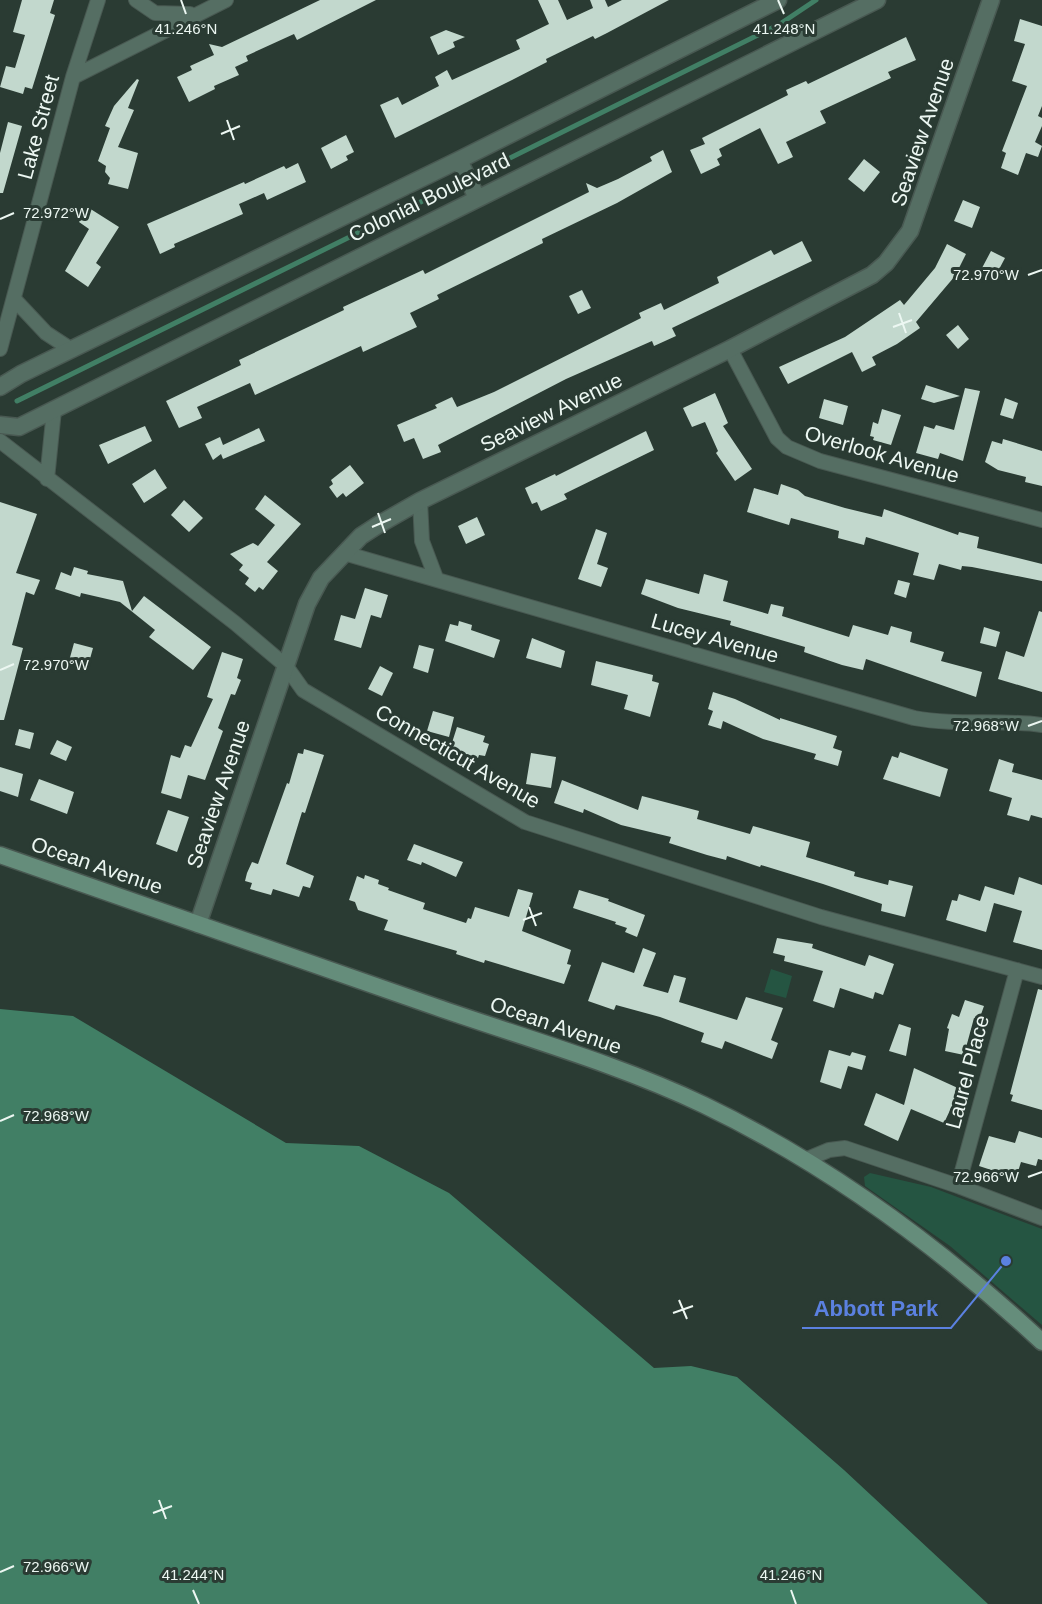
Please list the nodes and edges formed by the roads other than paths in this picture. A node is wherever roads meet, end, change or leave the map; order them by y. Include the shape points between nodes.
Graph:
1 (98, 0) edge
2 (136, 0) edge
3 (226, 0) edge
4 (778, 0) edge
5 (877, 0) edge
6 (991, 0) edge
7 (201, 12) junction
8 (73, 76) junction
9 (459, 160) junction
10 (477, 198) junction
11 (15, 300) junction
12 (0, 349) edge
13 (730, 349) junction
14 (72, 350) junction
15 (0, 387) edge
16 (54, 410) junction
17 (0, 425) edge
18 (0, 441) edge
19 (47, 479) junction
20 (420, 501) junction
21 (1042, 520) edge
22 (344, 553) junction
23 (436, 578) junction
24 (286, 666) junction
25 (1042, 725) edge
26 (0, 855) edge
27 (198, 924) junction
28 (1017, 970) junction
29 (1042, 977) edge
30 (805, 1160) junction
31 (958, 1186) junction
32 (1042, 1218) edge
33 (1042, 1342) edge

1 - 8 street, Lake Street
2 - 7 street via 155,13 175,16
3 - 7 street
4 - 9 street, Colonial Boulevard
5 - 10 street, Colonial Boulevard
6 - 13 street, Seaview Avenue via 922,204 897,251 859,284
7 - 8 street
8 - 11 street, Lake Street
9 - 10 street
9 - 14 street, Colonial Boulevard
10 - 16 street, Colonial Boulevard
11 - 12 street, Lake Street
11 - 14 street via 46,333
13 - 20 street, Seaview Avenue
13 - 21 street, Overlook Avenue via 767,423 787,447 820,461
14 - 15 street, Colonial Boulevard
16 - 17 street, Colonial Boulevard via 19,428
16 - 19 street
18 - 19 street, Connecticut Avenue
19 - 24 street, Connecticut Avenue
20 - 22 street, Seaview Avenue via 378,525
20 - 23 street via 422,541
22 - 23 street, Lucey Avenue
22 - 24 street, Seaview Avenue via 321,578 307,604
23 - 25 street, Lucey Avenue via 914,718 943,723 985,720
24 - 27 street, Seaview Avenue
24 - 28 street, Connecticut Avenue via 303,690 525,822 821,917
26 - 27 main road, Ocean Avenue
27 - 30 main road, Ocean Avenue via 596,1061 704,1106
28 - 29 street, Connecticut Avenue
28 - 31 street, Laurel Place
30 - 31 street via 845,1148
30 - 33 main road, Ocean Avenue via 955,1266
31 - 32 street

